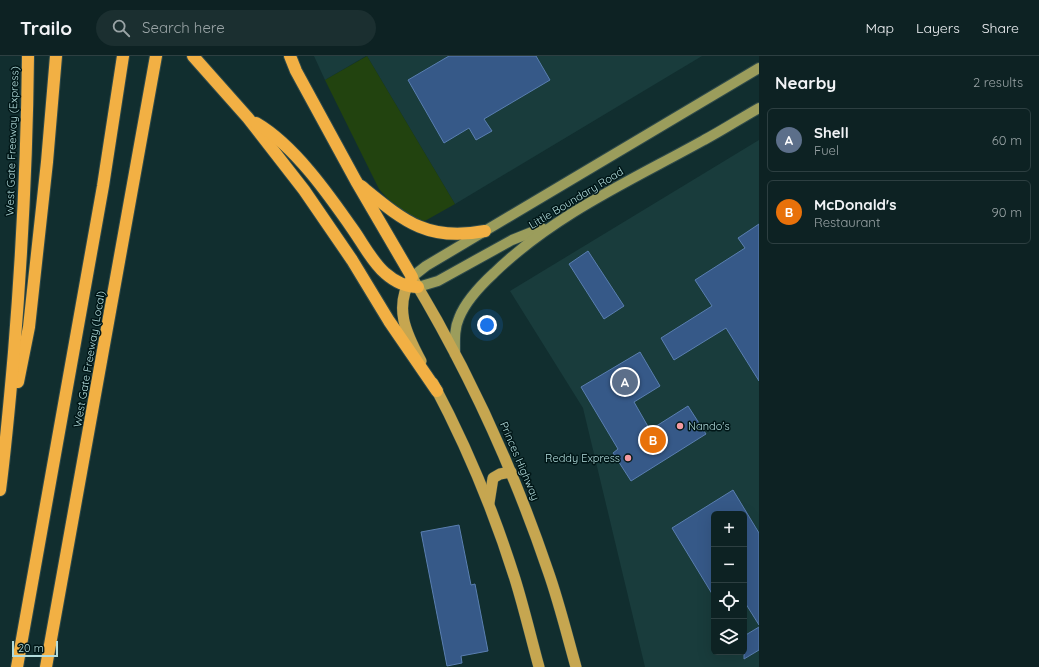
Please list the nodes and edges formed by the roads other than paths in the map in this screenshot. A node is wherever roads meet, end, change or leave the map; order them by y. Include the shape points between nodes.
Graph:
1 (28, 56) edge
2 (56, 56) edge
3 (123, 56) edge
4 (156, 56) edge
5 (193, 56) edge
6 (290, 56) edge
7 (759, 68) edge
8 (759, 108) edge
9 (248, 118) junction
10 (356, 181) junction
11 (555, 223) junction
12 (485, 231) junction
13 (413, 283) junction
14 (455, 354) junction
15 (437, 391) junction
16 (6, 445) junction
17 (511, 472) junction
18 (0, 490) edge
19 (488, 503) junction
20 (17, 667) edge
21 (46, 667) edge
22 (539, 667) edge
23 (576, 667) edge

1 - 16 highway, West Gate Freeway (Express) via 23,217
2 - 16 highway via 48,162 29,327
3 - 20 highway via 103,186
4 - 21 highway, West Gate Freeway (Local)
5 - 9 highway
6 - 10 highway
7 - 12 main road, Little Boundary Road
8 - 11 main road, Little Boundary Road
9 - 13 highway via 288,148 327,194 382,270 395,280
9 - 15 highway via 314,204
10 - 12 highway via 393,212 420,228 455,234
10 - 13 highway
11 - 13 main road via 522,235 438,281
11 - 14 main road, Little Boundary Road via 500,267 474,295 457,322
12 - 13 main road, Little Boundary Road via 421,269
13 - 14 highway, Princes Highway
13 - 15 highway via 403,305 404,319 415,349
14 - 17 highway, Princes Highway
15 - 19 highway
16 - 18 highway, West Gate Freeway (Express)
17 - 19 highway via 493,478
17 - 23 highway, Princes Highway via 548,572
19 - 22 highway via 517,585

